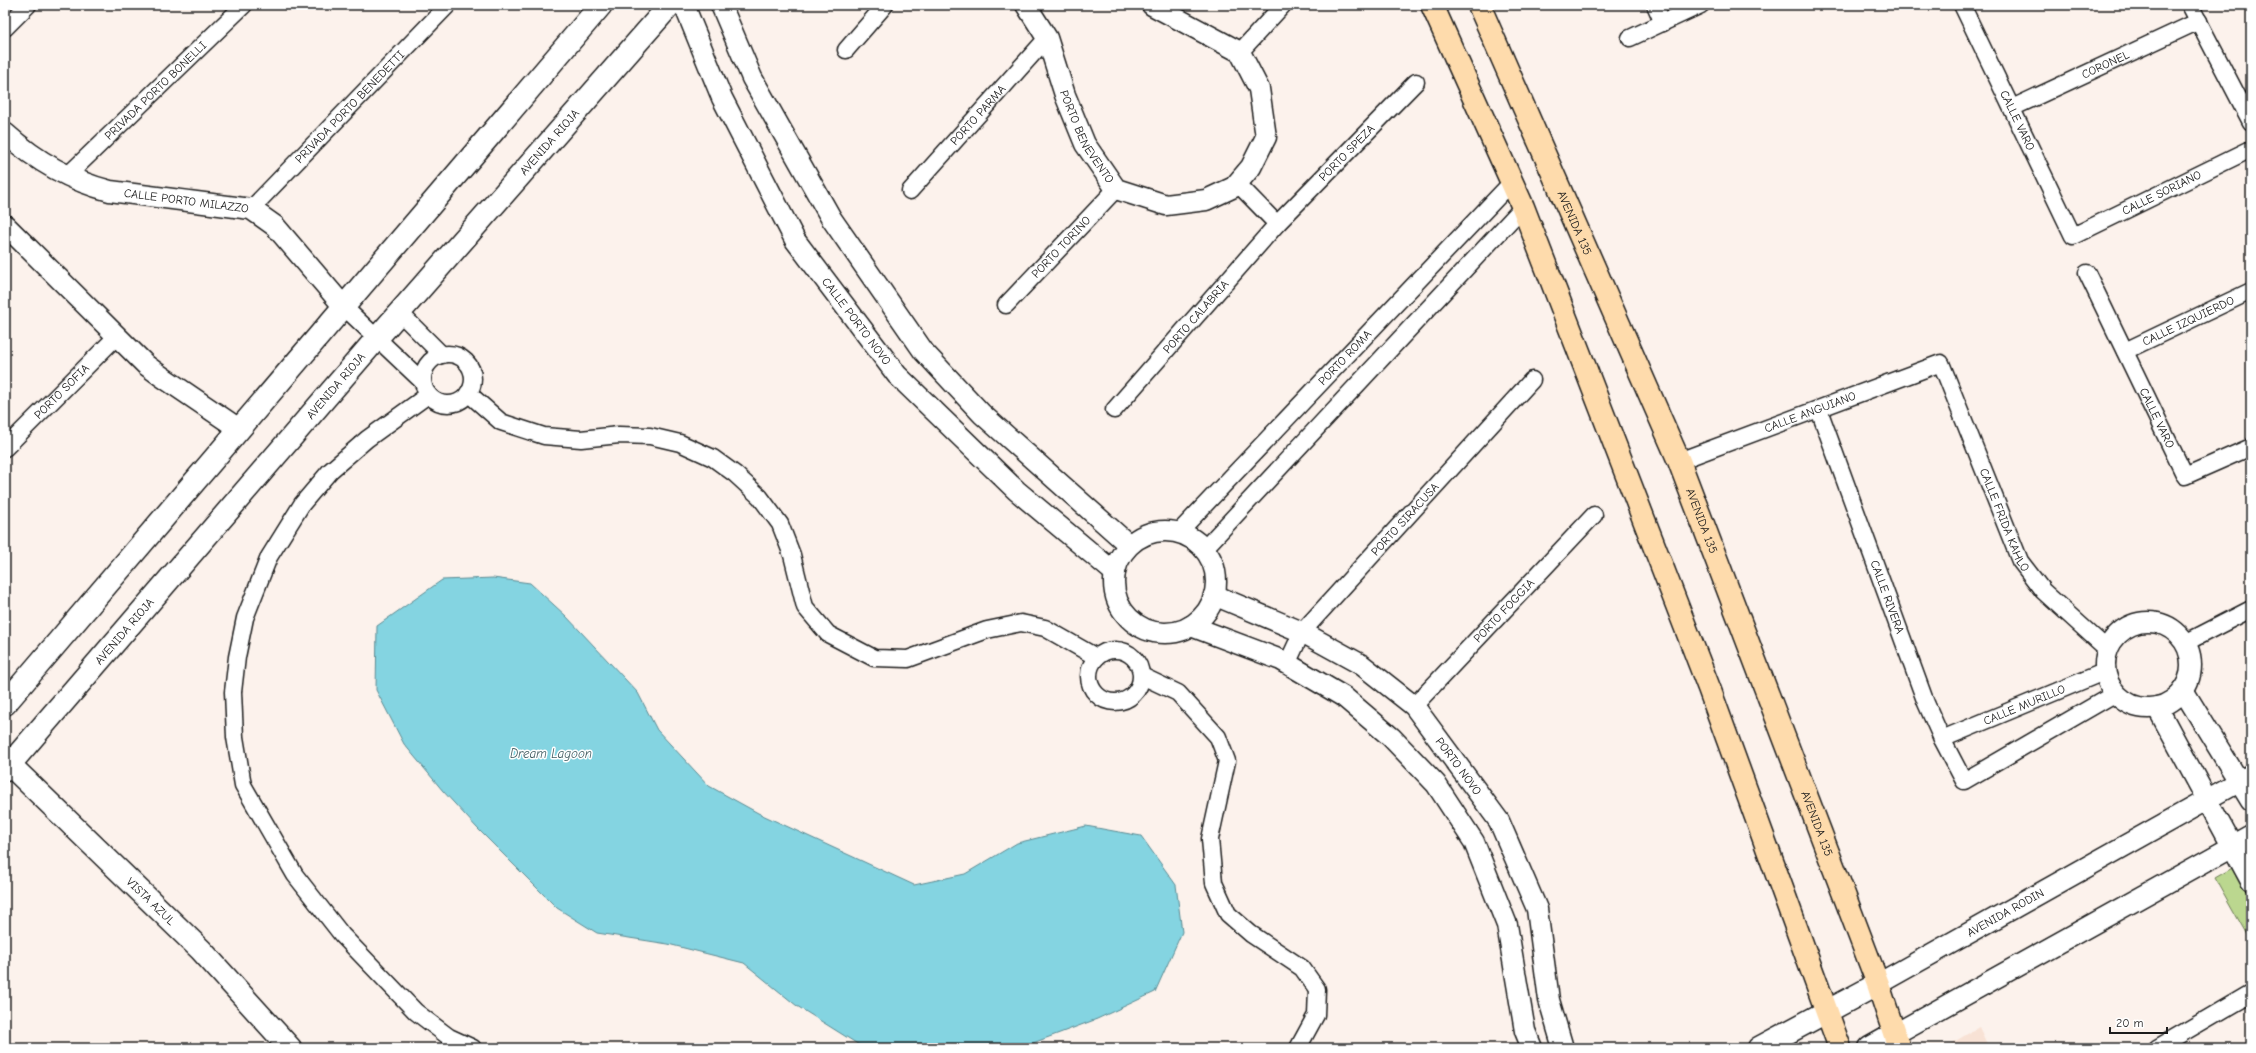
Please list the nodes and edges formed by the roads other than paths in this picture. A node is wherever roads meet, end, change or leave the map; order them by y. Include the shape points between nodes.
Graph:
1 (28, 5) edge
2 (244, 5) edge
3 (448, 5) edge
4 (601, 5) edge
5 (670, 5) edge
6 (684, 5) edge
7 (721, 5) edge
8 (885, 5) edge
9 (1026, 5) edge
10 (1152, 5) edge
11 (1283, 5) edge
12 (1432, 5) edge
13 (1479, 5) edge
14 (1655, 5) edge
15 (1701, 5) edge
16 (1962, 5) edge
17 (2190, 5) edge
18 (2199, 21) junction
19 (1663, 23) junction
20 (5, 28) edge
21 (1047, 38) junction
22 (1630, 38) dead end
23 (846, 50) dead end
24 (1240, 52) junction
25 (1416, 82) dead end
26 (2012, 108) junction
27 (2251, 122) edge
28 (5, 133) edge
29 (2251, 149) edge
30 (67, 176) junction
31 (1512, 182) junction
32 (1236, 183) junction
33 (1116, 189) junction
34 (910, 191) dead end
35 (1523, 207) junction
36 (251, 209) junction
37 (1277, 224) junction
38 (7, 231) edge
39 (1463, 233) junction
40 (2073, 236) joint
41 (1482, 251) junction
42 (2087, 273) dead end
43 (2251, 291) edge
44 (1006, 305) dead end
45 (344, 307) junction
46 (400, 313) junction
47 (117, 336) junction
48 (377, 338) junction
49 (2125, 350) junction
50 (442, 355) junction
51 (1941, 363) joint
52 (1532, 380) dead end
53 (426, 389) junction
54 (468, 393) junction
55 (1114, 410) dead end
56 (1819, 410) junction
57 (240, 429) junction
58 (2251, 447) edge
59 (5, 448) edge
60 (1679, 461) junction
61 (1594, 515) dead end
62 (1178, 533) junction
63 (1130, 545) junction
64 (1204, 549) junction
65 (1115, 573) junction
66 (1214, 596) junction
67 (2251, 609) edge
68 (1191, 626) junction
69 (1302, 632) junction
70 (2185, 643) junction
71 (2108, 650) junction
72 (1096, 657) junction
73 (1287, 664) junction
74 (2106, 670) junction
75 (1142, 676) junction
76 (2183, 690) junction
77 (2116, 694) junction
78 (5, 704) edge
79 (1414, 706) junction
80 (2158, 707) junction
81 (1942, 739) junction
82 (6, 765) edge
83 (2245, 778) edge
84 (2207, 799) junction
85 (2251, 801) edge
86 (2251, 836) edge
87 (2232, 846) junction
88 (2251, 880) edge
89 (1878, 984) junction
90 (2251, 993) edge
91 (1827, 1013) junction
92 (1897, 1041) edge
93 (290, 1048) edge
94 (473, 1048) edge
95 (1298, 1048) edge
96 (1532, 1048) edge
97 (1563, 1048) edge
98 (1759, 1048) edge
99 (1840, 1048) edge
100 (1870, 1048) edge
101 (2157, 1048) edge

1 - 20 street
2 - 30 street, PRIVADA PORTO BONELLI
3 - 36 street, PRIVADA PORTO BENEDETTI
4 - 45 main road
5 - 46 main road, AVENIDA RIOJA
6 - 65 street, CALLE PORTO NOVO via 722,98 795,240 892,369 1016,491
7 - 63 street via 752,78 831,218 924,352 982,414
8 - 23 street
9 - 21 street, PORTO BENEVENTO
10 - 24 street
11 - 24 street
12 - 31 main road
13 - 60 main road, AVENIDA 135
14 - 19 street
15 - 19 street
16 - 26 street, CALLE VARO
17 - 18 street
18 - 26 street, CORONEL
18 - 27 street
19 - 22 street
21 - 33 street, PORTO BENEVENTO via 1065,95 1085,144
21 - 34 street, PORTO PARMA
24 - 32 street, PORTO BENEVENTO via 1259,89 1266,137 1251,167
25 - 37 street, PORTO SPEZA
26 - 40 street, CALLE VARO
28 - 30 street, CALLE PORTO MILAZZO via 23,149
29 - 40 street, CALLE SORIANO
30 - 36 street, CALLE PORTO MILAZZO via 89,186 110,191
31 - 35 main road
31 - 39 street, PORTO ROMA
32 - 33 street, PORTO BENEVENTO via 1234,187 1206,200 1166,205
32 - 37 street
33 - 44 street, PORTO TORINO
35 - 41 street
35 - 91 main road via 1709,688
36 - 45 street, CALLE PORTO MILAZZO via 275,226
37 - 55 street, PORTO CALABRIA
38 - 47 street
39 - 41 street
39 - 62 street, PORTO ROMA
41 - 64 street
42 - 49 street, CALLE VARO
43 - 49 street, CALLE IZQUIERDO
45 - 48 street, CALLE PORTO MILAZZO
45 - 57 main road
46 - 48 main road, AVENIDA RIOJA
46 - 50 street
47 - 57 street via 161,376
47 - 59 street, PORTO SOFIA
48 - 53 street, CALLE PORTO MILAZZO
48 - 82 main road, AVENIDA RIOJA
49 - 58 street, CALLE VARO via 2185,476
50 - 53 street via 427,365
50 - 54 street via 457,356 468,365 472,379
51 - 56 street, CALLE ANGUIANO
51 - 71 street, CALLE FRIDA KAHLO via 2020,561 2043,591
52 - 69 street, PORTO SIRACUSA
53 - 54 street via 437,401 448,404 459,401
53 - 94 street via 330,471 302,504 269,557 245,618 237,657 233,692 236,737 243,785 295,875 342,935 416,1012 449,1037
54 - 72 street via 501,422 544,436 581,439 619,435 650,436 680,443 713,458 760,497 780,524 792,555 805,607 828,634 874,658 908,659 987,630 1021,623 1045,628
56 - 60 street, CALLE ANGUIANO
56 - 81 street, CALLE RIVERA via 1926,703
57 - 78 main road
60 - 89 main road, AVENIDA 135
61 - 79 street, PORTO FOGGIA
62 - 63 street via 1155,533 1144,536
62 - 64 street via 1193,539
63 - 65 street via 1120,558
64 - 66 street via 1215,574
65 - 68 street via 1114,589 1119,605 1129,619 1142,629 1158,633 1175,632
66 - 68 street via 1205,613
66 - 69 street, PORTO NOVO
67 - 70 street
68 - 73 street
69 - 73 street, PORTO SIRACUSA
69 - 79 street, PORTO NOVO via 1362,665
70 - 71 street via 2168,627 2145,623 2133,625 2123,631
70 - 76 street via 2191,669
71 - 74 street
72 - 75 street via 1103,652 1121,650 1136,659
72 - 75 street via 1091,664 1089,681 1094,693 1104,701 1117,702 1130,698 1136,692
73 - 96 street via 1344,697 1391,737 1436,784 1474,842 1507,926 1525,1031
74 - 77 street via 2110,685
74 - 81 street, CALLE MURILLO
75 - 95 street via 1178,693 1218,737 1227,761 1210,839 1214,883 1228,914 1251,934 1302,968 1317,989 1316,1015
76 - 80 street via 2170,702
76 - 83 street
77 - 80 street via 2137,707
77 - 81 street, CALLE RIVERA via 1964,781
79 - 97 street, PORTO NOVO via 1499,821 1537,909 1549,1000
80 - 84 street
82 - 93 main road, VISTA AZUL via 201,950
83 - 84 street, AVENIDA RODIN
83 - 85 street
84 - 87 street
84 - 89 street, AVENIDA RODIN
86 - 87 street
87 - 88 street
87 - 92 street
89 - 91 main road, AVENIDA RODIN
89 - 92 main road, AVENIDA 135
90 - 101 street
91 - 98 main road, AVENIDA RODIN
91 - 99 main road
92 - 100 main road

